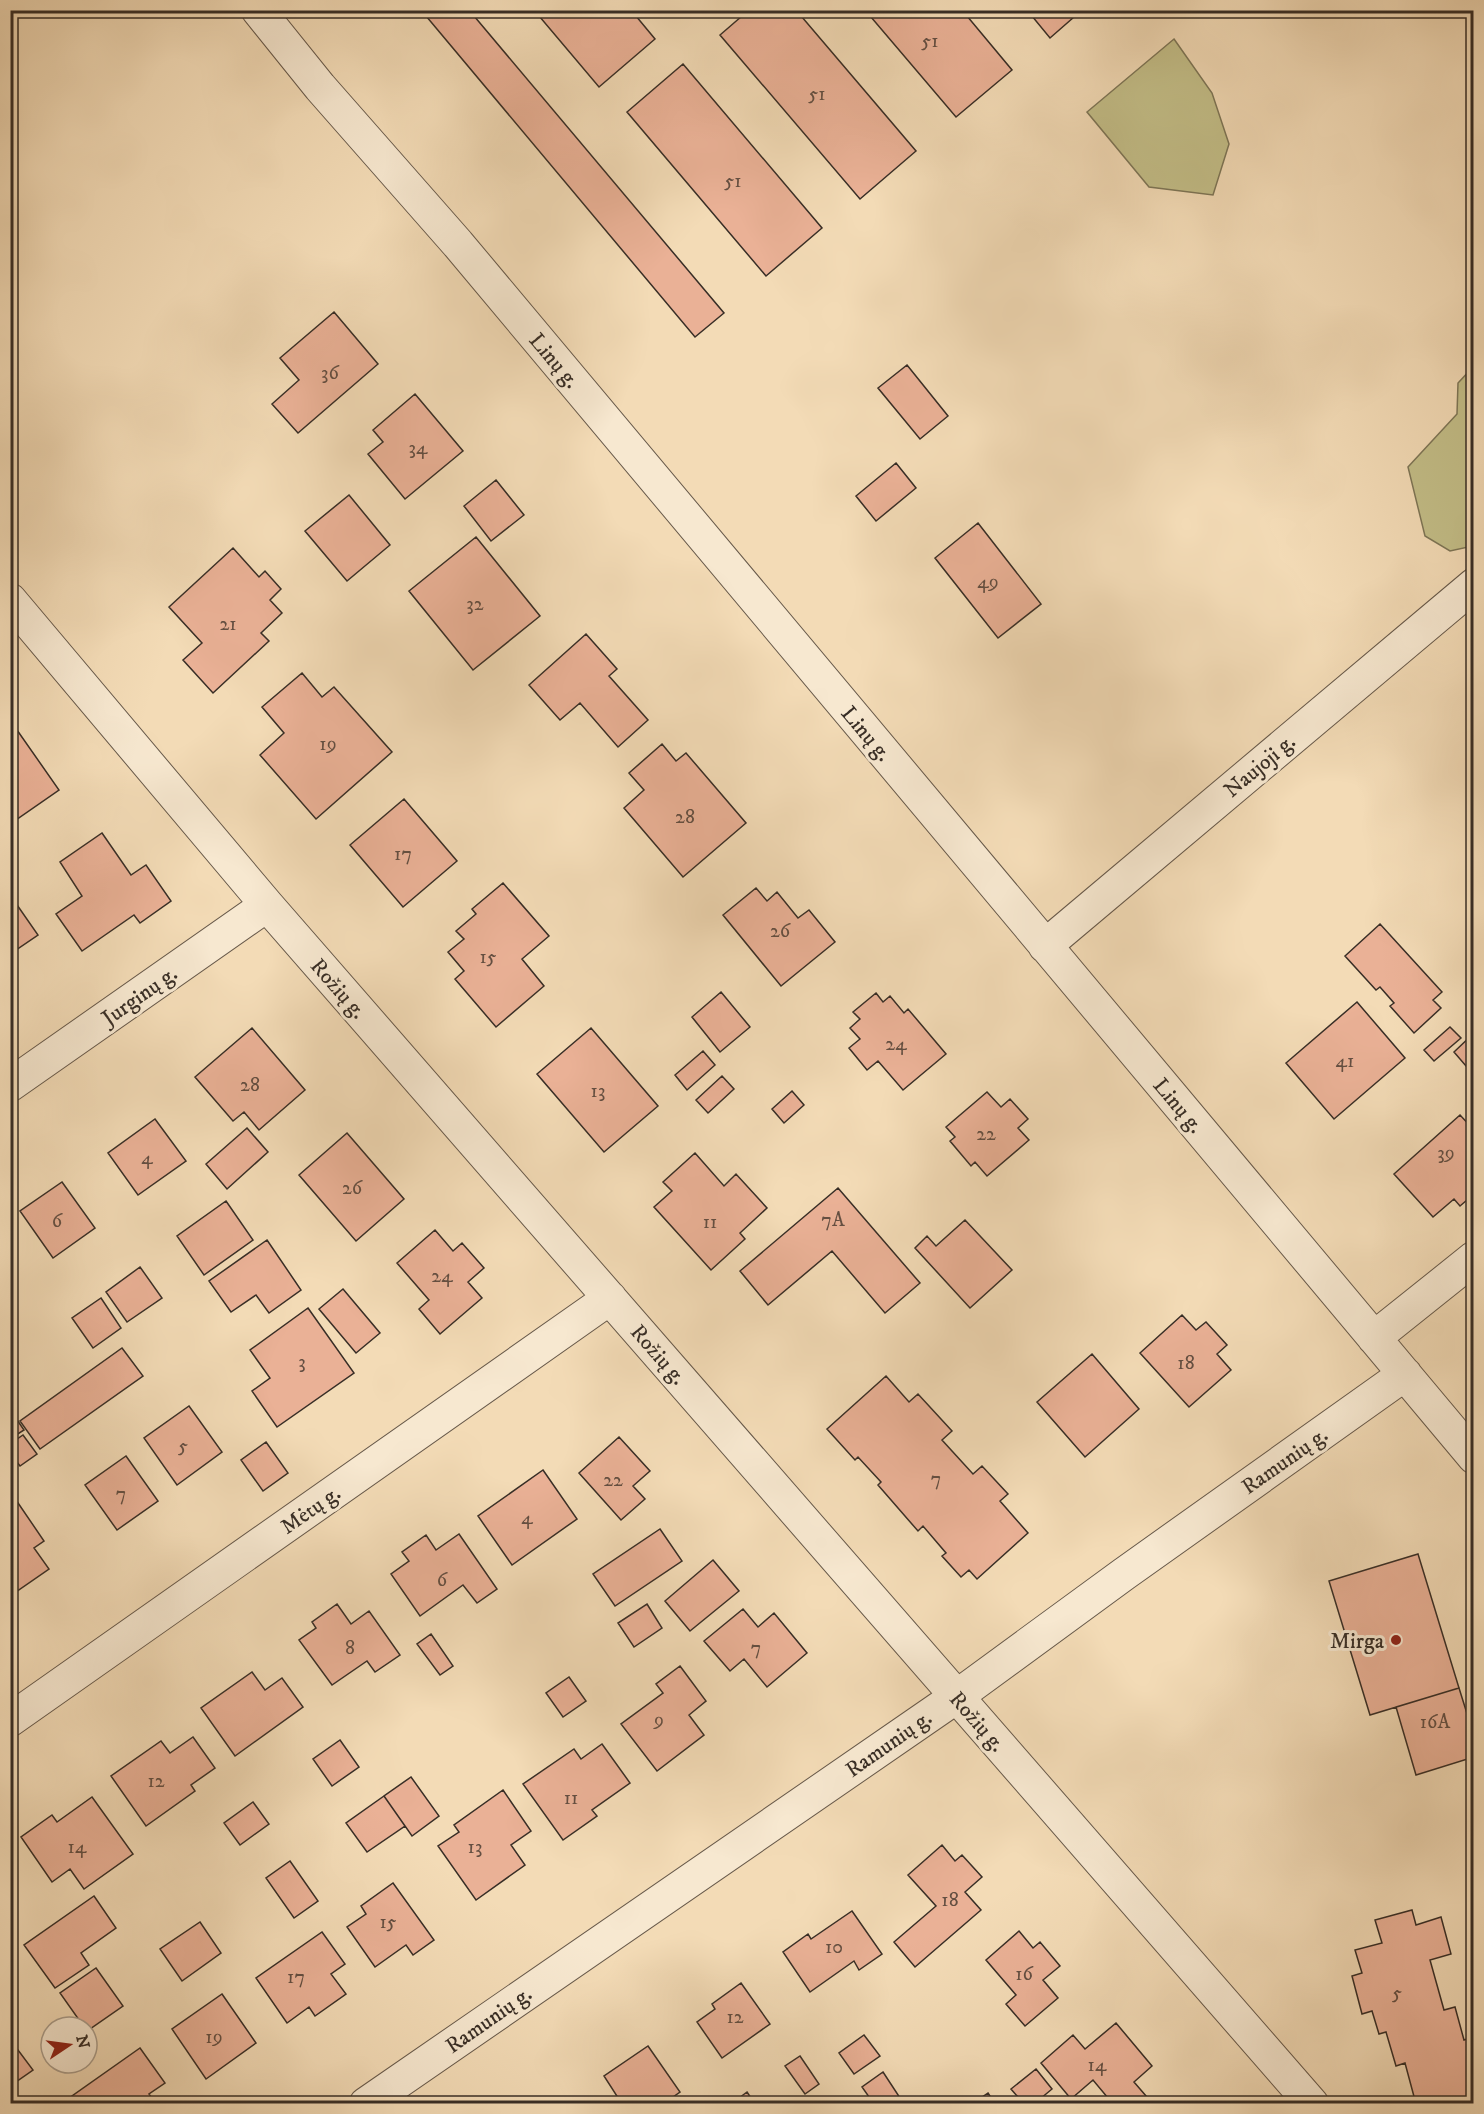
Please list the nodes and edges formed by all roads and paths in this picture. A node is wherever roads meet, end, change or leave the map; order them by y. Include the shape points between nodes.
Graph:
1 (258, 10) edge
2 (1473, 585) edge
3 (10, 600) edge
4 (267, 905) junction
5 (1045, 946) junction
6 (10, 1085) edge
7 (1473, 1258) edge
8 (610, 1298) junction
9 (1374, 1338) junction
10 (1405, 1374) junction
11 (1473, 1457) edge
12 (956, 1696) junction
13 (10, 1720) edge
14 (1307, 2102) edge
15 (366, 2103) edge

1 - 5 street, Linų g.
2 - 5 street, Naujoji g.
3 - 4 street, Rožių g.
4 - 6 street, Jurginų g.
4 - 8 street, Rožių g.
5 - 9 street, Linų g.
7 - 9 street
8 - 12 street, Rožių g.
8 - 13 street, Mėtų g.
9 - 10 street, Linų g.
10 - 11 street, Linų g.
10 - 12 street, Ramunių g.
12 - 14 street, Rožių g.
12 - 15 street, Ramunių g.

